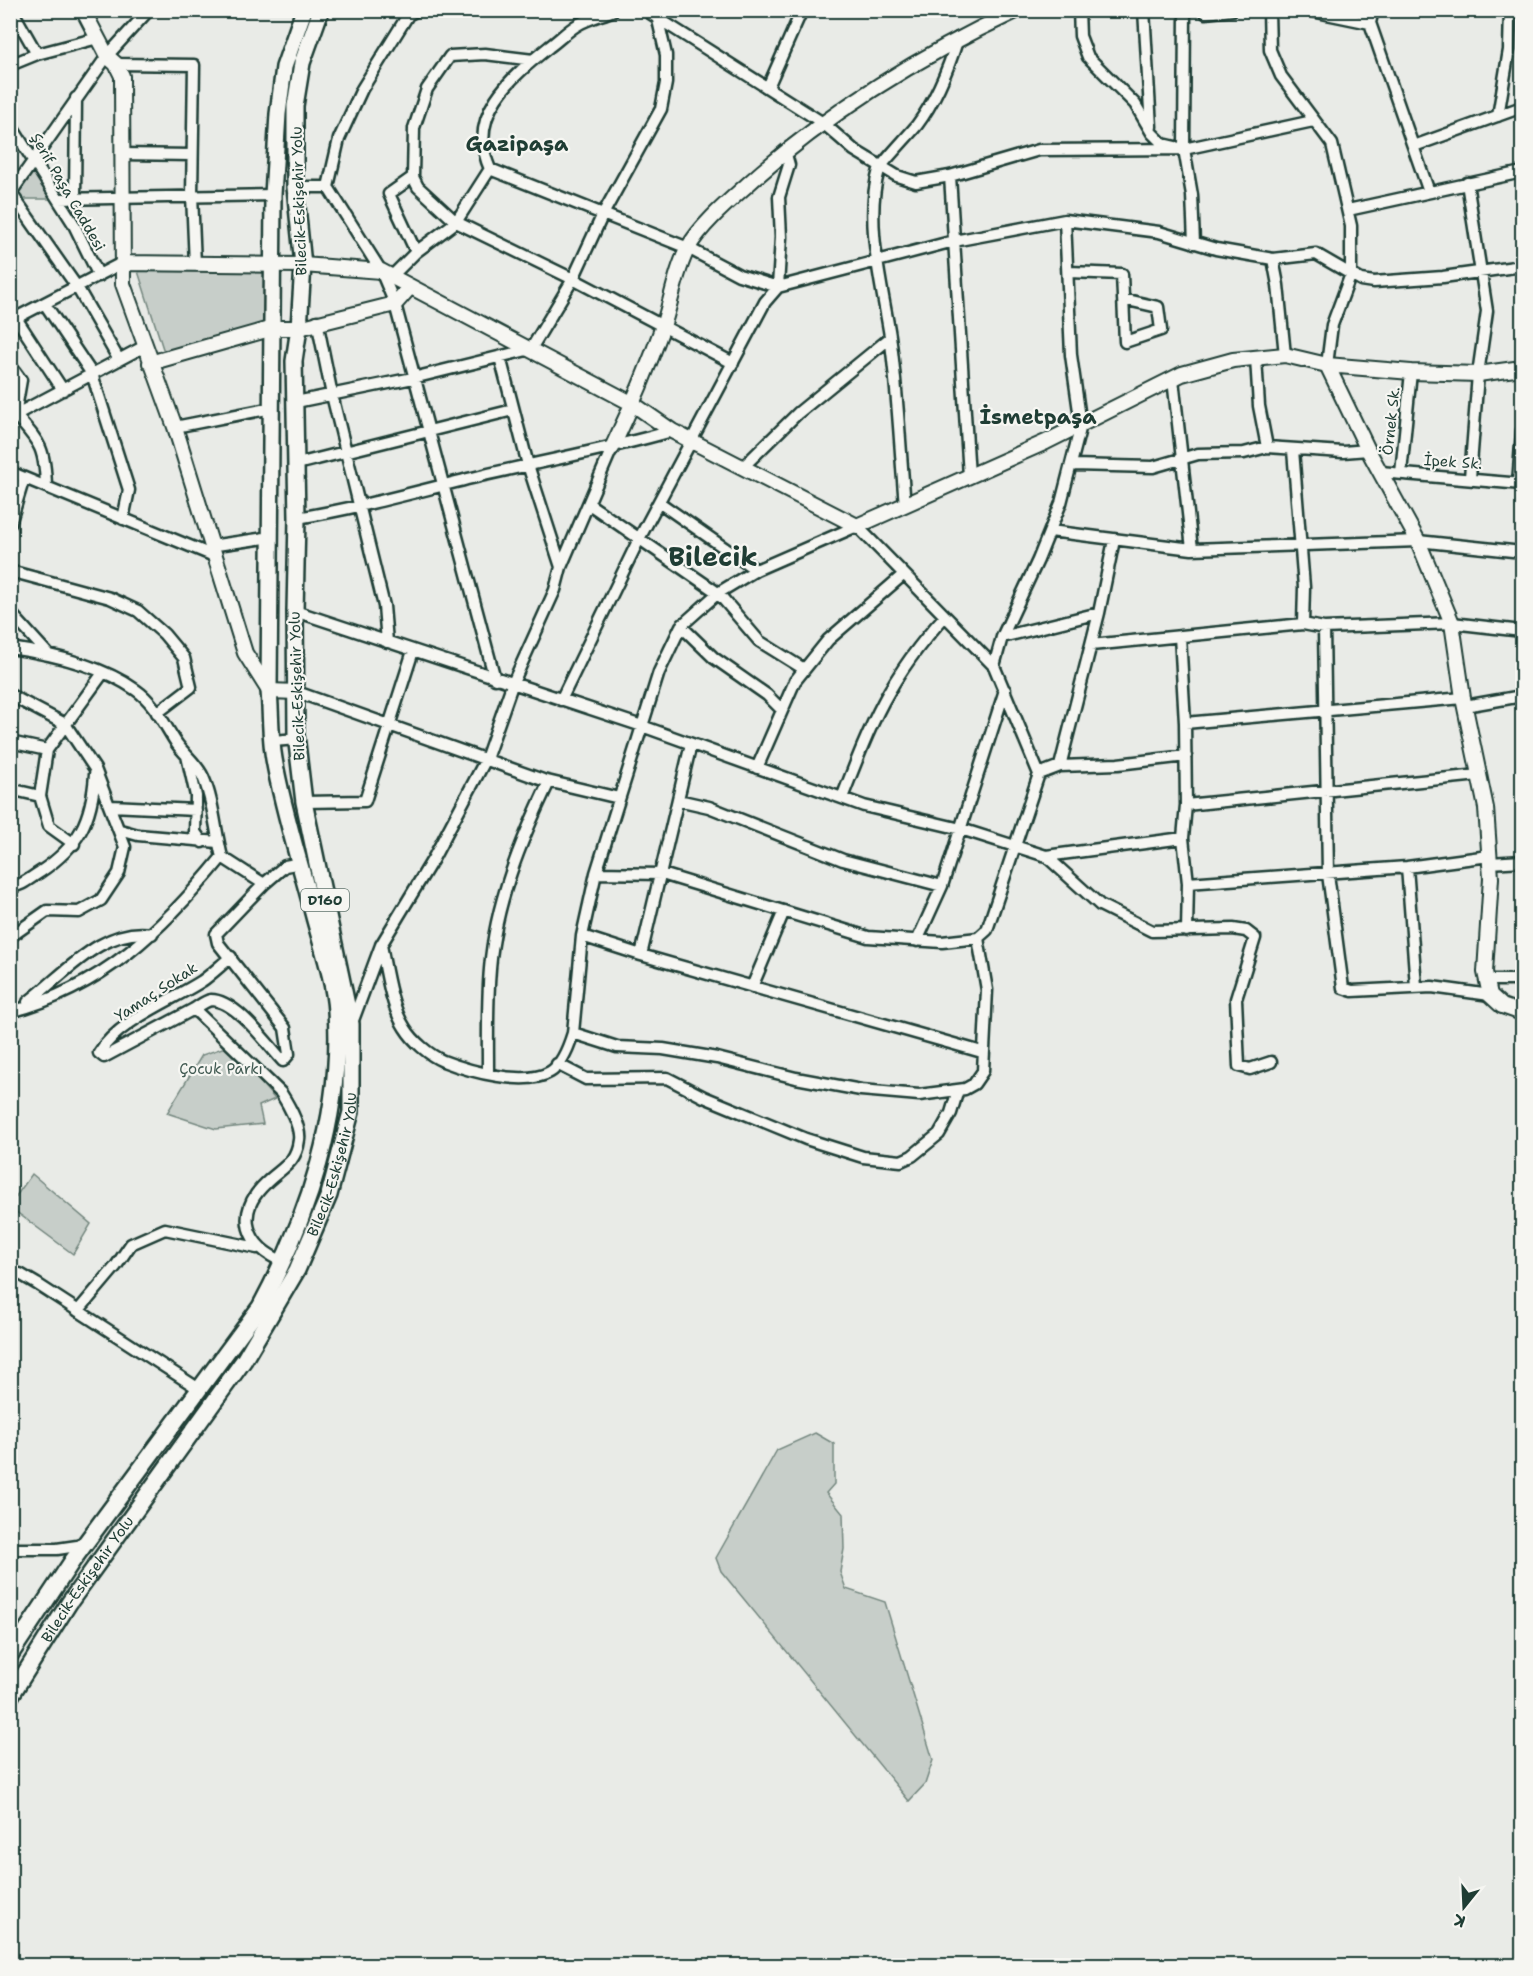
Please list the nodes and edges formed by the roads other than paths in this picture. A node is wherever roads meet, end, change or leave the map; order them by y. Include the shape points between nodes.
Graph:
1 (12, 10) edge
2 (83, 10) edge
3 (149, 10) edge
4 (304, 10) edge
5 (321, 10) edge
6 (417, 10) edge
7 (614, 10) edge
8 (645, 10) edge
9 (802, 10) edge
10 (1018, 10) edge
11 (1079, 10) edge
12 (1144, 10) edge
13 (1185, 10) edge
14 (1204, 10) edge
15 (1232, 10) edge
16 (1269, 10) edge
17 (1307, 10) edge
18 (1373, 10) edge
19 (1510, 10) edge
20 (658, 20) junction
21 (1370, 23) junction
22 (98, 38) junction
23 (958, 38) junction
24 (37, 54) junction
25 (111, 60) junction
26 (533, 60) junction
27 (10, 65) edge
28 (768, 87) junction
29 (76, 98) junction
30 (1522, 107) edge
31 (1498, 116) junction
32 (1314, 121) junction
33 (823, 123) junction
34 (10, 124) edge
35 (1152, 133) junction
36 (1414, 146) junction
37 (1184, 149) junction
38 (785, 151) junction
39 (121, 154) junction
40 (192, 154) junction
41 (33, 159) junction
42 (880, 166) junction
43 (490, 169) junction
44 (1522, 172) edge
45 (950, 176) junction
46 (413, 177) junction
47 (10, 178) edge
48 (1467, 183) junction
49 (296, 187) junction
50 (328, 187) junction
51 (1429, 192) junction
52 (11, 193) edge
53 (192, 195) junction
54 (273, 195) junction
55 (122, 196) junction
56 (75, 198) junction
57 (58, 199) junction
58 (1348, 210) junction
59 (603, 214) junction
60 (1065, 220) junction
61 (456, 222) junction
62 (954, 241) junction
63 (1194, 243) junction
64 (688, 248) junction
65 (417, 252) junction
66 (1273, 259) junction
67 (877, 262) junction
68 (122, 263) junction
69 (195, 264) junction
70 (271, 264) junction
71 (303, 265) junction
72 (1522, 266) edge
73 (1069, 272) junction
74 (1479, 272) junction
75 (386, 274) junction
76 (1351, 274) junction
77 (99, 276) junction
78 (573, 279) junction
79 (778, 286) junction
80 (410, 287) junction
81 (76, 288) junction
82 (1123, 299) junction
83 (45, 304) junction
84 (394, 304) junction
85 (13, 320) edge
86 (317, 321) junction
87 (663, 327) junction
88 (273, 328) junction
89 (299, 328) junction
90 (890, 338) junction
91 (145, 346) junction
92 (531, 349) junction
93 (1285, 355) junction
94 (500, 357) junction
95 (1256, 358) junction
96 (118, 360) junction
97 (150, 363) junction
98 (733, 363) junction
99 (1327, 364) junction
100 (10, 365) edge
101 (1522, 368) edge
102 (1412, 372) junction
103 (92, 374) junction
104 (1478, 374) junction
105 (413, 378) junction
106 (1173, 379) junction
107 (63, 390) junction
108 (332, 395) junction
109 (296, 402) junction
110 (633, 404) junction
111 (272, 408) junction
112 (513, 410) junction
113 (13, 413) edge
114 (1081, 425) junction
115 (175, 427) junction
116 (429, 431) junction
117 (672, 431) junction
118 (1522, 431) edge
119 (692, 440) junction
120 (1267, 447) junction
121 (612, 448) junction
122 (1293, 450) junction
123 (1368, 450) junction
124 (346, 452) junction
125 (1182, 460) junction
126 (297, 464) junction
127 (528, 465) junction
128 (1073, 465) junction
129 (744, 466) junction
130 (10, 472) edge
131 (1380, 472) junction
132 (1401, 473) junction
133 (969, 476) junction
134 (24, 478) junction
135 (1470, 478) junction
136 (1520, 484) edge
137 (445, 485) junction
138 (46, 487) junction
139 (660, 503) junction
140 (589, 504) junction
141 (905, 505) junction
142 (361, 507) junction
143 (297, 518) junction
144 (123, 519) junction
145 (10, 524) edge
146 (857, 526) junction
147 (1050, 531) junction
148 (272, 537) junction
149 (639, 538) junction
150 (1114, 540) junction
151 (1418, 541) junction
152 (1302, 547) junction
153 (1192, 549) junction
154 (212, 551) junction
155 (1522, 552) edge
156 (561, 567) junction
157 (756, 570) junction
158 (10, 571) edge
159 (903, 575) junction
160 (718, 593) junction
161 (295, 611) junction
162 (10, 612) edge
163 (1099, 613) junction
164 (945, 616) junction
165 (1452, 623) junction
166 (1303, 624) junction
167 (681, 626) junction
168 (1324, 628) junction
169 (1522, 632) edge
170 (1180, 636) junction
171 (1002, 637) junction
172 (387, 642) junction
173 (1091, 645) junction
174 (10, 648) edge
175 (413, 651) junction
176 (48, 654) junction
177 (994, 666) junction
178 (804, 669) junction
179 (104, 673) junction
180 (495, 679) junction
181 (512, 685) junction
182 (1005, 690) junction
183 (269, 691) junction
184 (297, 692) junction
185 (10, 695) edge
186 (1522, 696) edge
187 (561, 700) junction
188 (1464, 702) junction
189 (782, 710) junction
190 (1324, 712) junction
191 (158, 713) junction
192 (1185, 723) junction
193 (65, 724) junction
194 (391, 724) junction
195 (642, 726) junction
196 (297, 739) junction
197 (273, 741) junction
198 (10, 742) edge
199 (691, 744) junction
200 (47, 750) junction
201 (187, 756) junction
202 (1186, 756) junction
203 (486, 759) junction
204 (1060, 766) junction
205 (757, 768) junction
206 (95, 769) junction
207 (1039, 774) junction
208 (1479, 775) junction
209 (549, 782) junction
210 (10, 789) edge
211 (1326, 790) junction
212 (40, 796) junction
213 (619, 798) junction
214 (842, 798) junction
215 (678, 800) junction
216 (304, 802) junction
217 (1186, 805) junction
218 (111, 806) junction
219 (196, 810) junction
220 (960, 829) junction
221 (120, 830) junction
222 (1183, 838) junction
223 (201, 842) junction
224 (218, 842) junction
225 (74, 844) junction
226 (1013, 847) junction
227 (1046, 856) junction
228 (222, 857) junction
229 (1489, 859) junction
230 (1522, 861) edge
231 (301, 863) junction
232 (1407, 867) junction
233 (596, 873) junction
234 (662, 874) junction
235 (1328, 874) junction
236 (1188, 883) junction
237 (264, 884) junction
238 (942, 886) junction
239 (10, 887) edge
240 (784, 911) junction
241 (1187, 932) junction
242 (152, 934) junction
243 (582, 936) junction
244 (10, 937) edge
245 (978, 938) junction
246 (917, 940) junction
247 (381, 945) junction
248 (641, 955) junction
249 (231, 957) junction
250 (1487, 980) junction
251 (1522, 980) edge
252 (1416, 986) junction
253 (753, 987) junction
254 (1490, 995) junction
255 (194, 1009) junction
256 (14, 1011) edge
257 (1522, 1013) edge
258 (351, 1024) junction
259 (573, 1033) junction
260 (982, 1052) junction
261 (1271, 1062) dead end
262 (557, 1064) junction
263 (489, 1074) junction
264 (958, 1090) junction
265 (257, 1248) junction
266 (284, 1263) junction
267 (10, 1276) edge
268 (78, 1311) junction
269 (200, 1389) junction
270 (84, 1545) junction
271 (10, 1549) edge
272 (10, 1655) edge
273 (10, 1697) edge

1 - 24 street
2 - 22 street
3 - 25 street
4 - 54 main road, Bilecik-Eskişehir Yolu / D160 via 284,67
5 - 49 main road, Bilecik-Eskişehir Yolu / D160 via 302,63 296,106
6 - 50 street via 408,15 362,89 339,139
7 - 26 street via 578,24
8 - 20 street
9 - 28 street
10 - 23 street
11 - 35 street via 1080,36 1088,57 1135,104
12 - 35 street
13 - 37 street
14 - 15 street via 1214,14
16 - 32 street via 1270,50 1281,76
17 - 21 street
18 - 21 street
19 - 31 street via 1509,50
20 - 28 street
20 - 59 street via 666,56 661,109
21 - 36 street
22 - 24 street
22 - 25 street
23 - 33 street
23 - 42 street via 918,124
24 - 27 street
25 - 29 street
25 - 39 street via 122,76
25 - 40 street via 194,65
26 - 43 street via 498,94 482,132 482,151
26 - 46 street via 485,54 450,56 427,89 414,128
28 - 33 street
29 - 41 street
29 - 56 street
30 - 31 street
31 - 36 street
32 - 37 street
32 - 58 street via 1332,144
33 - 38 street
33 - 42 street
34 - 41 street, Şerif Paşa Caddesi
35 - 37 street via 1163,144
36 - 51 street
37 - 45 street via 1039,150
37 - 63 street via 1192,195
38 - 64 street via 725,204
38 - 79 street via 789,165 779,196
39 - 40 street
39 - 55 street
40 - 53 street
41 - 52 street
41 - 57 street, Şerif Paşa Caddesi
42 - 45 street via 916,182
42 - 67 street via 873,190
43 - 59 street
43 - 61 street
44 - 48 street
45 - 62 street
46 - 61 street via 418,188
46 - 65 street via 389,194
47 - 52 street
48 - 51 street
48 - 74 street
49 - 50 street
49 - 71 main road, Bilecik-Eskişehir Yolu / D160
50 - 75 street
51 - 58 street
52 - 81 street
53 - 54 street
53 - 55 street
53 - 69 street
54 - 70 main road, Bilecik-Eskişehir Yolu / D160
55 - 56 street
55 - 68 street
56 - 57 street
57 - 77 street, Şerif Paşa Caddesi
58 - 76 street
59 - 64 street
59 - 78 street
60 - 62 street
60 - 63 street via 1159,232
60 - 73 street
61 - 65 street
61 - 78 street
62 - 67 street
62 - 133 street
63 - 66 street
64 - 79 street via 739,275
64 - 87 street
65 - 75 street
66 - 76 street via 1316,254
66 - 93 street
67 - 79 street
67 - 90 street
68 - 69 street
68 - 77 street
68 - 91 street via 123,284
69 - 70 street
70 - 71 street
70 - 88 main road, Bilecik-Eskişehir Yolu / D160
71 - 75 street
71 - 89 main road, Bilecik-Eskişehir Yolu / D160
72 - 74 street
73 - 82 street via 1122,274
73 - 114 street via 1071,354
74 - 76 street via 1374,282
74 - 104 street via 1487,311
75 - 80 street
75 - 84 street
76 - 99 street via 1332,325
77 - 81 street
78 - 87 street
78 - 92 street
79 - 98 street via 765,302
80 - 84 street
80 - 92 street
81 - 83 street
81 - 96 street
82 - 82 street via 1125,342 1161,330 1158,307
83 - 85 street
83 - 103 street
84 - 86 street
84 - 105 street
85 - 107 street
86 - 89 street
86 - 108 street
87 - 98 street
87 - 110 street
88 - 89 street
88 - 97 street
88 - 111 main road, Bilecik-Eskişehir Yolu / D160
89 - 109 main road, Bilecik-Eskişehir Yolu / D160 via 294,361
90 - 129 street via 798,413
90 - 141 street
91 - 96 street
91 - 97 street
92 - 94 street
92 - 110 street
93 - 95 street
93 - 99 street
94 - 105 street
94 - 112 street
95 - 106 street via 1233,360
95 - 120 street
96 - 103 street
97 - 115 street
98 - 119 street
99 - 102 street
99 - 123 street
100 - 113 street via 21,380
101 - 104 street
102 - 104 street
102 - 132 street, Örnek Sk.
103 - 107 street
103 - 144 street via 129,490
104 - 135 street
105 - 108 street
105 - 116 street
106 - 114 street
106 - 125 street
107 - 113 street
108 - 109 street
108 - 124 street
109 - 126 main road, Bilecik-Eskişehir Yolu / D160
110 - 117 street
110 - 121 street
111 - 115 street
111 - 148 main road, Bilecik-Eskişehir Yolu / D160
112 - 116 street
112 - 127 street
113 - 138 street via 36,439 45,457
114 - 128 street
114 - 133 street
115 - 154 street
116 - 124 street
116 - 137 street
117 - 119 street
117 - 121 street
118 - 136 street
119 - 129 street
119 - 139 street
120 - 122 street
120 - 125 street via 1244,453 1198,454
121 - 127 street
121 - 140 street
122 - 123 street
122 - 152 street
123 - 131 street
124 - 126 street
124 - 142 street
125 - 128 street via 1153,467
125 - 153 street
126 - 143 main road, Bilecik-Eskişehir Yolu / D160
127 - 137 street
127 - 156 street
128 - 147 street
129 - 146 street
130 - 134 street
131 - 132 street, İpek Sk.
131 - 151 street
132 - 135 street, İpek Sk.
133 - 141 street
134 - 138 street
134 - 145 street
135 - 136 street, İpek Sk.
137 - 142 street
137 - 180 street
138 - 144 street
139 - 149 street
139 - 157 street
140 - 149 street
140 - 156 street
141 - 146 street
142 - 143 street
142 - 172 street via 384,606
143 - 161 main road, Bilecik-Eskişehir Yolu / D160
144 - 154 street
146 - 157 street
146 - 159 street
147 - 150 street
147 - 171 street
148 - 154 street
148 - 183 main road, Bilecik-Eskişehir Yolu / D160
149 - 160 street
149 - 187 street
150 - 153 street
150 - 163 street
151 - 152 street
151 - 155 street
151 - 165 street
152 - 153 street
152 - 166 street
154 - 183 street via 245,653
156 - 181 street via 555,590
157 - 160 street
158 - 191 street via 110,598 138,611 164,634 184,658 190,687
159 - 164 street
159 - 178 street via 828,640
160 - 167 street
160 - 178 street via 759,641
161 - 172 street
161 - 184 main road, Bilecik-Eskişehir Yolu / D160
162 - 176 street
163 - 171 street
163 - 173 street
164 - 177 street
164 - 214 street via 908,658 884,695
165 - 168 street
165 - 169 street
165 - 188 street
166 - 168 street
166 - 170 street
167 - 189 street via 714,658
167 - 195 street via 659,672
168 - 190 street
170 - 173 street
170 - 192 street
171 - 177 street
172 - 175 street
173 - 204 street
174 - 176 street
175 - 180 street
175 - 194 street
176 - 179 street
177 - 182 street
178 - 189 street
179 - 191 street via 137,690
179 - 193 street
180 - 181 street
181 - 187 street
181 - 203 street
182 - 207 street
182 - 220 street
183 - 184 street
183 - 197 main road, Bilecik-Eskişehir Yolu / D160
184 - 194 street
184 - 196 main road, Bilecik-Eskişehir Yolu / D160
185 - 193 street
186 - 188 street
187 - 195 street
188 - 190 street
188 - 208 street
189 - 205 street
190 - 192 street
190 - 211 street
191 - 201 street
192 - 202 street
193 - 200 street
193 - 206 street
194 - 203 street
194 - 216 street via 365,801
195 - 199 street
195 - 213 street
196 - 197 street
196 - 216 main road, Bilecik-Eskişehir Yolu / D160
197 - 231 main road, Bilecik-Eskişehir Yolu / D160 via 274,759
198 - 200 street
199 - 205 street
199 - 215 street
200 - 212 street
201 - 219 street
201 - 224 street via 202,773 211,798
202 - 204 street
202 - 217 street
203 - 209 street
203 - 247 street via 433,860
204 - 207 street
205 - 214 street
206 - 218 street
206 - 225 street via 93,800
207 - 226 street
208 - 211 street
208 - 229 street via 1486,808
209 - 213 street
209 - 263 street via 527,828 496,932 490,967
210 - 212 street
211 - 217 street
211 - 235 street
212 - 225 street via 49,826
213 - 233 street
214 - 220 street
215 - 234 street
215 - 238 street via 709,807 843,860
216 - 258 main road, Bilecik-Eskişehir Yolu / D160
217 - 222 street
218 - 219 street
218 - 221 street
219 - 223 street via 195,832
220 - 226 street
220 - 238 street
221 - 223 street
221 - 244 street via 125,847 119,873 101,900 79,912 47,910
222 - 227 street
222 - 236 street
223 - 224 street
224 - 228 street
225 - 239 street via 53,863 18,886
226 - 227 street
226 - 245 street via 987,930
227 - 241 street via 1100,905 1152,931
228 - 237 street
228 - 242 street via 181,907
229 - 230 street
229 - 232 street
229 - 250 street
231 - 237 street via 285,866
231 - 266 main road, Bilecik-Eskişehir Yolu / D160 via 336,1009 335,1071 323,1146
232 - 235 street
232 - 252 street
233 - 234 street
233 - 243 street
234 - 240 street
234 - 248 street
235 - 236 street
235 - 252 street via 1343,988 1352,991
236 - 241 street
237 - 249 street via 216,934 218,943
238 - 246 street
240 - 246 street via 868,937
240 - 253 street
241 - 261 street via 1233,929 1246,931 1255,938 1236,999 1239,1066 1250,1069
242 - 256 street via 73,989
242 - 256 street via 137,932 111,938
243 - 248 street
243 - 259 street
245 - 246 street
245 - 260 street via 987,990
247 - 258 street
247 - 263 street via 404,1028 441,1060
248 - 253 street
249 - 255 street via 285,1028 289,1054 283,1061 226,1003 209,1000
249 - 255 street, Yamaç Sokak via 204,980 143,1015 104,1044 99,1053 104,1057
250 - 251 street
250 - 254 street
252 - 254 street
253 - 260 street
254 - 257 street via 1502,1006
255 - 265 street via 281,1093 300,1139 291,1164 265,1183 253,1201 247,1224
258 - 273 main road, Bilecik-Eskişehir Yolu / D160 via 351,1112 329,1194 297,1270 244,1360 69,1603
259 - 262 street via 569,1048
259 - 264 street via 617,1047 663,1049 717,1058 861,1090 919,1095
260 - 264 street via 983,1071 974,1084
262 - 263 street via 551,1072 528,1079
262 - 264 street via 586,1079 667,1078 806,1139 863,1157 901,1161 939,1134
265 - 266 street
265 - 268 street via 165,1228 131,1244
266 - 269 main road, Bilecik-Eskişehir Yolu / D160 via 261,1307
267 - 268 street via 20,1274
268 - 269 street
269 - 270 main road, Bilecik-Eskişehir Yolu / D160
270 - 271 street
270 - 272 main road, Bilecik-Eskişehir Yolu / D160

